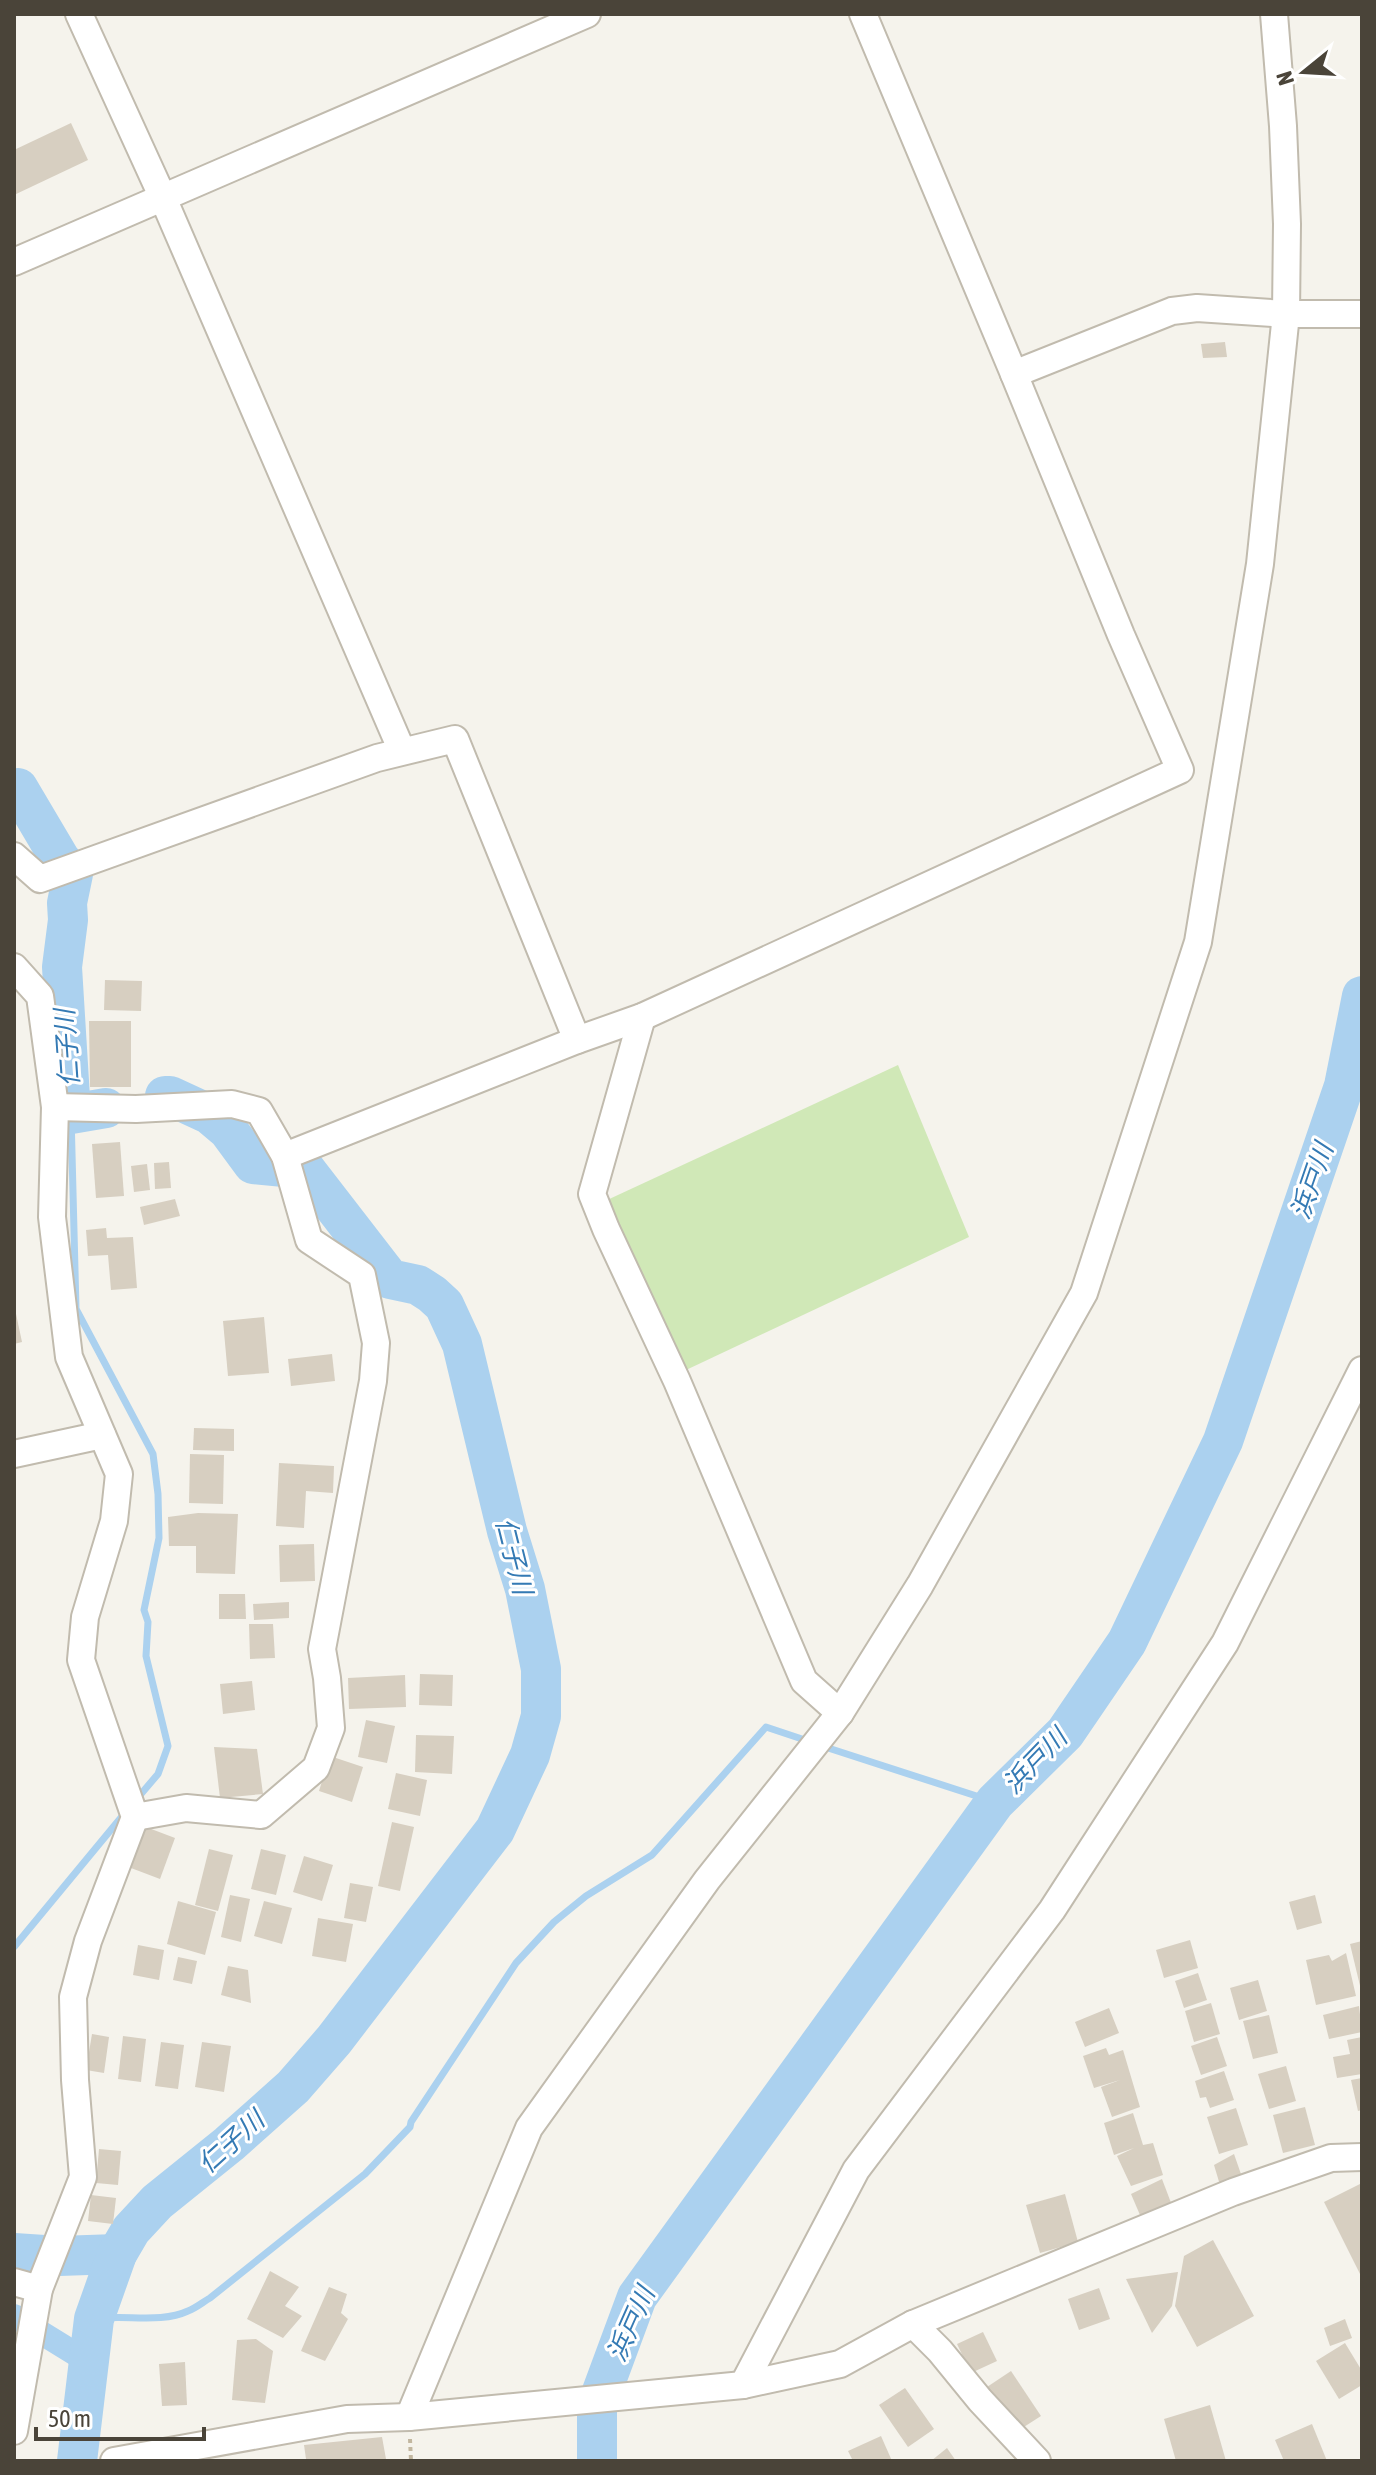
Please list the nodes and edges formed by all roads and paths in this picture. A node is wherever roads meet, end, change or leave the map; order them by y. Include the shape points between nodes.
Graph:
1 (79, 14) edge
2 (587, 14) edge
3 (863, 14) edge
4 (1274, 14) edge
5 (163, 198) junction
6 (14, 262) edge
7 (1286, 314) junction
8 (1362, 314) edge
9 (1014, 374) junction
10 (402, 751) junction
11 (14, 856) edge
12 (14, 967) edge
13 (642, 1017) junction
14 (577, 1040) junction
15 (55, 1107) junction
16 (285, 1156) junction
17 (1362, 1370) edge
18 (102, 1435) junction
19 (14, 1454) edge
20 (840, 1713) junction
21 (135, 1817) junction
22 (1362, 2157) edge
23 (26, 2285) edge
24 (913, 2324) junction
25 (743, 2385) junction
26 (409, 2417) junction
27 (14, 2431) edge
28 (114, 2461) edge
29 (1037, 2461) edge

1 - 5 street
2 - 5 street
3 - 9 street
4 - 7 street via 1286,196
5 - 6 street
5 - 10 street
7 - 8 street
7 - 9 street via 1172,311
7 - 20 street via 1260,564 1198,942 1084,1293 920,1585
9 - 13 street via 1180,770
10 - 11 street via 40,879
10 - 14 street via 455,739
12 - 15 street via 40,996
13 - 14 street
13 - 20 street via 592,1194 804,1681
14 - 16 street
15 - 16 street via 232,1104 259,1111
15 - 18 street via 52,1217 69,1357
16 - 21 street via 309,1240 362,1275 376,1343 322,1649 331,1728 316,1768 261,1815 186,1808
17 - 25 street via 1225,1643 1052,1910 856,2170
18 - 19 street
18 - 21 street via 119,1474 114,1521 85,1617 81,1660
20 - 26 street via 707,1880 529,2128
21 - 23 street via 88,1941 73,1997 83,2177
22 - 24 street via 1331,2158 1233,2192
23 - 27 street
24 - 25 street via 840,2364
24 - 29 street
25 - 26 street
26 - 28 street via 347,2419

